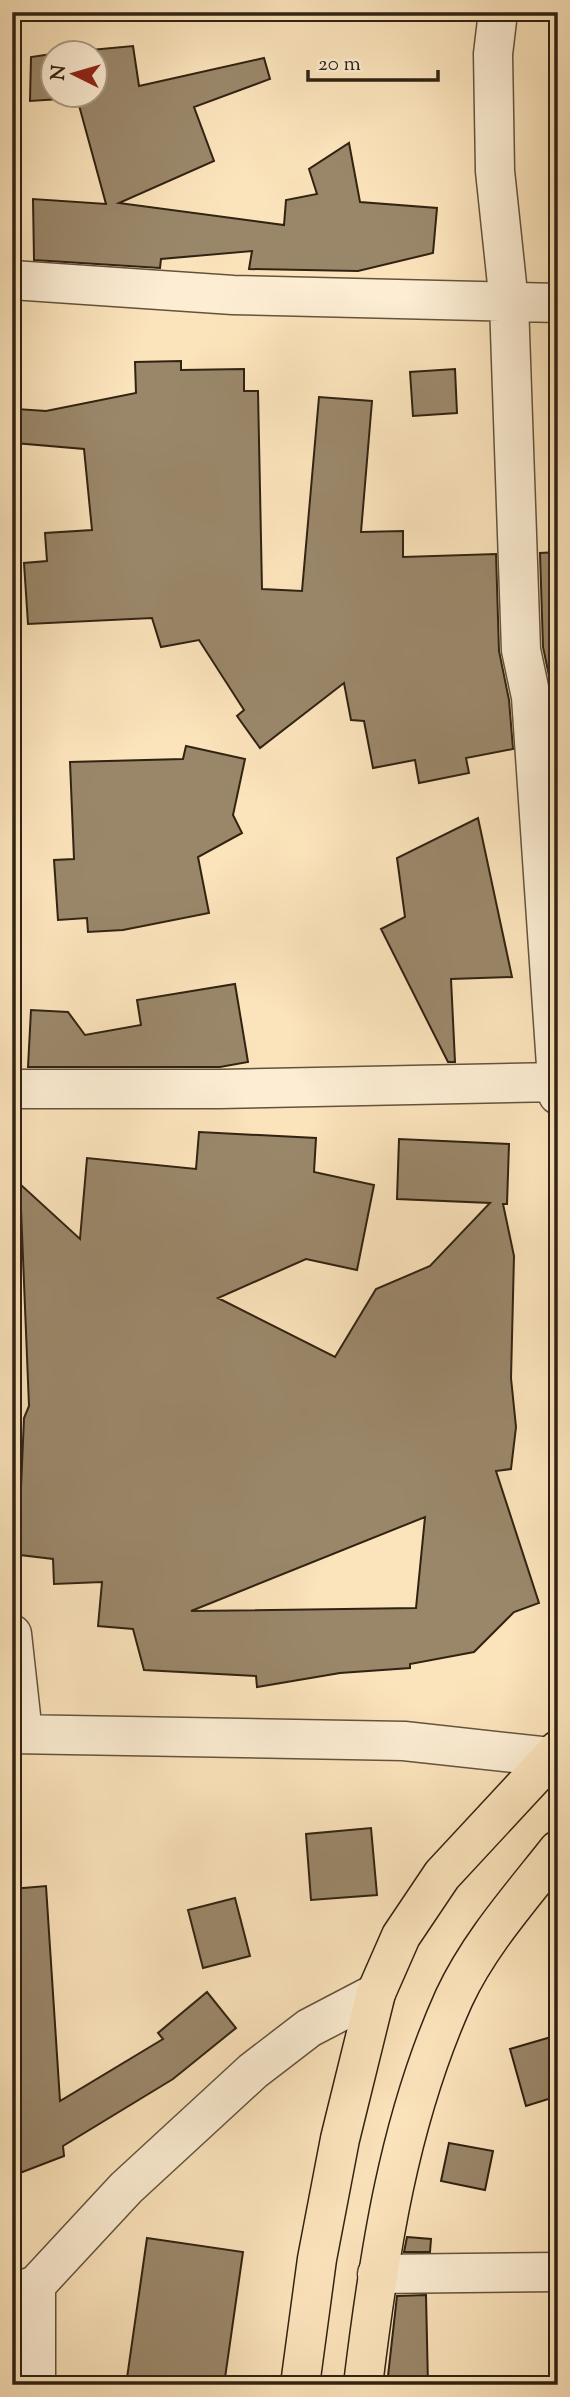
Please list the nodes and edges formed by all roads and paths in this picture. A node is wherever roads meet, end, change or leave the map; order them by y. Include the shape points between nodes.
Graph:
1 (498, 12) edge
2 (12, 279) edge
3 (509, 303) junction
4 (558, 303) edge
5 (557, 1086) edge
6 (12, 1089) edge
7 (12, 1634) edge
8 (18, 1734) edge
9 (554, 1754) edge
10 (558, 1850) edge
11 (376, 1993) junction
12 (558, 2272) edge
13 (377, 2274) junction
14 (24, 2289) edge
15 (36, 2385) edge
16 (300, 2385) edge
17 (363, 2385) edge

1 - 3 street via 493,54 495,171
2 - 3 street via 233,295
3 - 4 street
3 - 5 street via 521,650 531,697
5 - 6 street
7 - 8 street
8 - 9 street via 404,1741
9 - 11 main road via 442,1875 401,1936
10 - 13 main road via 501,1921 455,1996 419,2092 398,2166
11 - 14 street via 309,2028 253,2071
11 - 16 main road via 340,2139
12 - 13 street
13 - 17 main road
14 - 15 street

